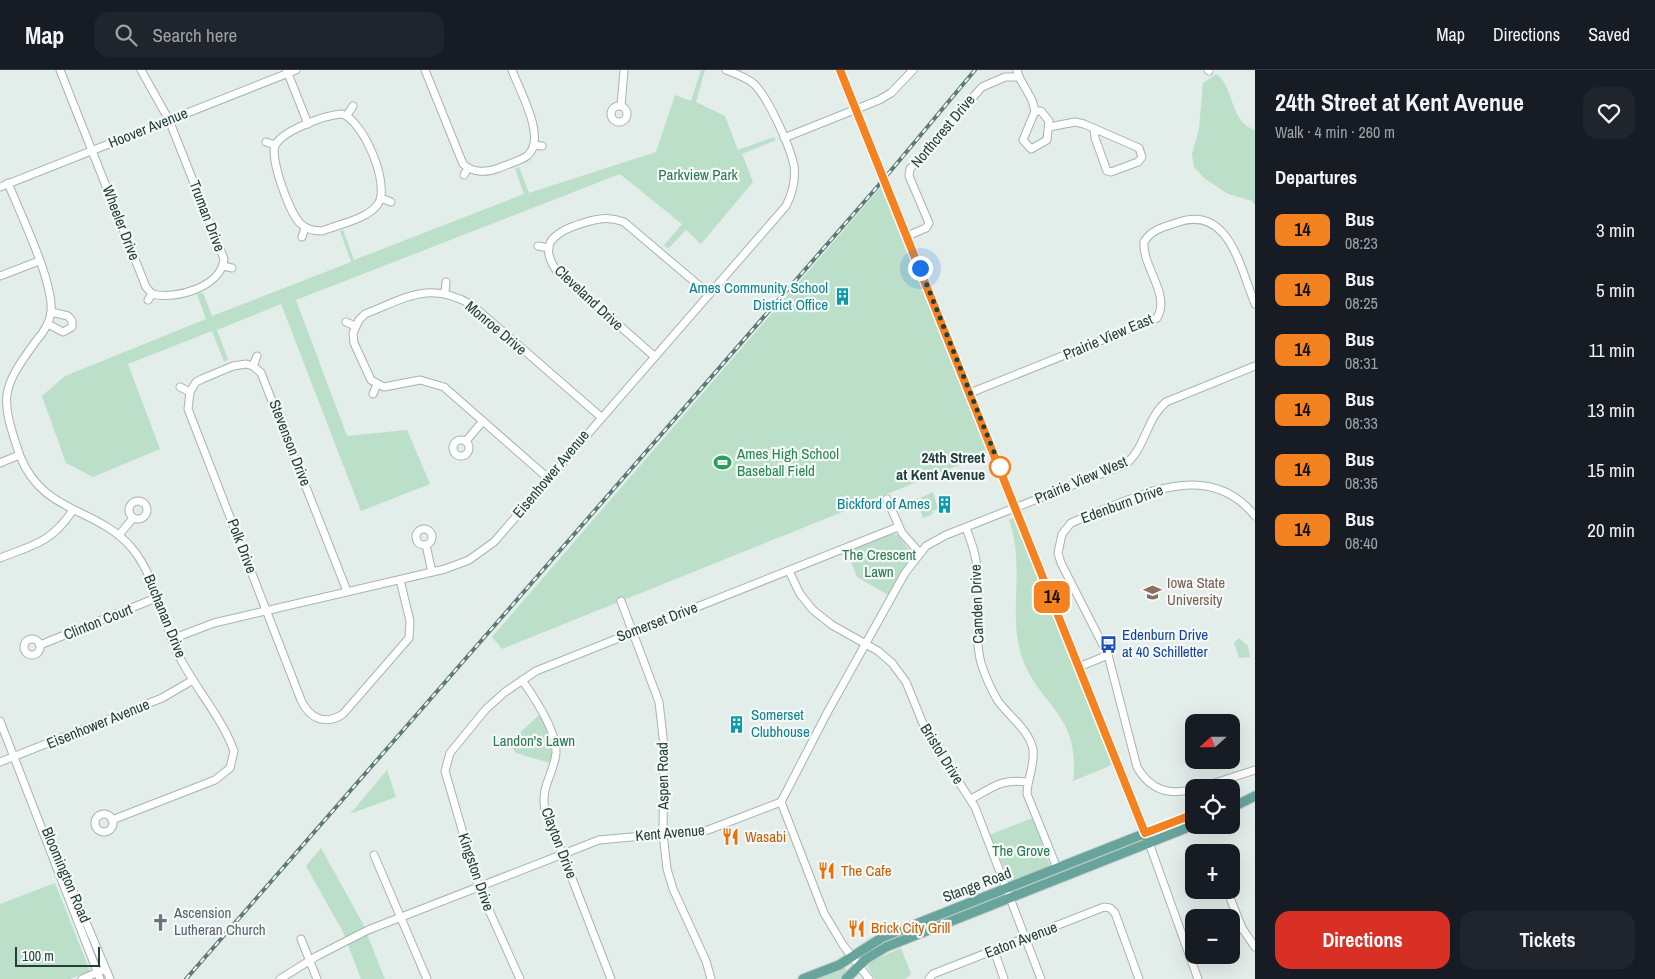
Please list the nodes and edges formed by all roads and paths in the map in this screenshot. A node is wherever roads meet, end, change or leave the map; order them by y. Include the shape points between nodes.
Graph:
1 (60, 70) edge
2 (141, 70) edge
3 (296, 70) edge
4 (426, 70) edge
5 (624, 70) edge
6 (726, 70) edge
7 (840, 70) edge
8 (912, 70) edge
9 (514, 71) edge
10 (287, 72) edge
11 (1018, 74) edge
12 (352, 106) dead end
13 (620, 106) dead end
14 (856, 109) junction
15 (1035, 111) junction
16 (347, 116) junction
17 (169, 120) junction
18 (308, 124) junction
19 (1049, 127) junction
20 (1094, 128) junction
21 (784, 138) junction
22 (266, 142) dead end
23 (275, 145) junction
24 (93, 150) junction
25 (8, 184) junction
26 (0, 187) edge
27 (381, 198) junction
28 (391, 202) dead end
29 (305, 228) junction
30 (907, 236) junction
31 (302, 237) dead end
32 (538, 246) dead end
33 (548, 248) junction
34 (39, 261) junction
35 (223, 266) junction
36 (232, 268) dead end
37 (0, 276) edge
38 (446, 282) dead end
39 (446, 292) junction
40 (709, 294) junction
41 (150, 297) joint
42 (1255, 304) edge
43 (51, 312) junction
44 (346, 322) dead end
45 (48, 324) junction
46 (355, 326) junction
47 (257, 356) dead end
48 (654, 356) junction
49 (253, 366) junction
50 (1255, 366) edge
51 (2, 384) edge
52 (377, 384) junction
53 (180, 387) dead end
54 (190, 392) junction
55 (970, 393) junction
56 (373, 394) dead end
57 (600, 417) junction
58 (483, 421) junction
59 (466, 441) dead end
60 (19, 455) junction
61 (0, 463) edge
62 (549, 479) junction
63 (887, 499) dead end
64 (1016, 507) junction
65 (74, 510) junction
66 (1255, 516) edge
67 (133, 518) dead end
68 (898, 527) junction
69 (966, 528) junction
70 (118, 535) junction
71 (426, 545) dead end
72 (920, 553) junction
73 (0, 558) edge
74 (789, 571) junction
75 (432, 572) junction
76 (400, 580) junction
77 (347, 591) junction
78 (156, 598) junction
79 (622, 601) dead end
80 (267, 611) junction
81 (633, 631) junction
82 (172, 638) junction
83 (865, 644) junction
84 (40, 645) dead end
85 (1108, 655) junction
86 (1079, 667) junction
87 (193, 680) junction
88 (522, 680) junction
89 (0, 721) edge
90 (14, 756) junction
91 (0, 762) edge
92 (446, 762) joint
93 (1255, 770) edge
94 (20, 772) junction
95 (1227, 779) edge
96 (1027, 782) junction
97 (1185, 791) edge
98 (1255, 796) edge
99 (971, 799) junction
100 (1240, 800) edge
101 (781, 802) junction
102 (1240, 804) edge
103 (1185, 817) edge
104 (112, 820) dead end
105 (1185, 829) edge
106 (1145, 833) junction
107 (663, 834) junction
108 (1149, 843) junction
109 (563, 854) junction
110 (374, 855) dead end
111 (1057, 868) junction
112 (478, 888) junction
113 (1007, 889) junction
114 (1011, 898) junction
115 (1231, 899) edge
116 (402, 918) junction
117 (1242, 928) joint
118 (1185, 932) edge
119 (1025, 938) junction
120 (301, 939) dead end
121 (1255, 947) edge
122 (994, 950) junction
123 (852, 956) junction
124 (310, 960) junction
125 (1195, 964) edge
126 (859, 965) junction
127 (106, 969) junction
128 (99, 976) edge
129 (82, 979) edge
130 (110, 979) edge
131 (280, 979) edge
132 (317, 979) edge
133 (427, 979) edge
134 (520, 979) edge
135 (611, 979) edge
136 (711, 979) edge
137 (803, 979) edge
138 (846, 979) edge
139 (869, 979) edge
140 (928, 979) edge
141 (1004, 979) edge
142 (1041, 979) edge
143 (1139, 979) edge
144 (1198, 979) edge

1 - 24 street, Wheeler Drive
2 - 17 street, Truman Drive
3 - 10 street, Hoover Avenue
4 - 9 street via 466,172 494,170 526,157 538,146 535,128
5 - 13 street
6 - 21 street, Eisenhower Avenue via 744,77 761,92
7 - 14 main road
8 - 14 street via 891,93
10 - 17 street, Hoover Avenue
10 - 18 street
11 - 15 street
11 - 30 street, Northcrest Drive via 982,87 910,169 909,176 929,223 926,228
12 - 16 street
14 - 21 street
14 - 30 main road
15 - 19 street via 1046,115
15 - 19 street via 1025,134 1026,146 1031,149 1041,146 1047,140
16 - 18 street via 336,114
16 - 27 street via 365,137 382,179
17 - 24 street, Hoover Avenue
17 - 35 street, Truman Drive via 221,251
18 - 23 street via 284,134
19 - 20 street via 1075,122
20 - 20 street via 1139,148 1142,157 1138,162 1107,171
21 - 40 street, Eisenhower Avenue via 794,165 791,196 786,206
22 - 23 street
23 - 29 street via 274,163 294,213
24 - 25 street, Hoover Avenue
24 - 41 street, Wheeler Drive
25 - 26 street, Hoover Avenue
25 - 34 street, Buchanan Drive
27 - 28 street
27 - 29 street via 367,214 322,231
29 - 31 street
30 - 55 main road
32 - 33 street
33 - 40 street, Cleveland Drive via 552,237 561,231 593,219 616,219 634,228
33 - 48 street, Cleveland Drive via 556,270
34 - 37 street
34 - 43 street, Buchanan Drive via 50,290
35 - 36 street
35 - 41 street, Truman Drive via 207,283 180,294
38 - 39 street
39 - 46 street via 412,296 365,314
39 - 57 street, Monroe Drive via 472,305
40 - 48 street, Eisenhower Avenue
42 - 55 street, Prairie View East via 1228,236 1204,219 1183,220 1152,232 1144,242 1145,258 1162,302 1157,318
43 - 45 street, Buchanan Drive
43 - 45 street via 68,316 72,327 63,332
44 - 46 street
45 - 51 street, Buchanan Drive
46 - 52 street via 354,343 365,371
47 - 49 street
48 - 57 street, Eisenhower Avenue
49 - 54 street via 239,364 202,379
49 - 77 street, Stevenson Drive via 266,380
50 - 64 street, Prairie View West via 1166,402 1156,411 1139,449 1126,464
51 - 60 street, Buchanan Drive via 3,410
52 - 56 street
52 - 58 street via 392,386 420,380 435,382
53 - 54 street
54 - 80 street, Polk Drive via 188,409
55 - 64 main road
57 - 62 street, Eisenhower Avenue
58 - 59 street
58 - 62 street
60 - 61 street
60 - 65 street, Buchanan Drive via 41,490
62 - 75 street, Eisenhower Avenue via 494,542 458,565
63 - 68 street
64 - 69 street
64 - 86 main road
65 - 70 street, Buchanan Drive
65 - 73 street via 50,537
66 - 85 street, Edenburn Drive via 1236,498 1221,490 1184,485 1147,493 1071,523 1059,543 1061,563
67 - 70 street
68 - 72 street
68 - 74 street, Somerset Drive
69 - 72 street via 926,546
69 - 96 street, Camden Drive via 977,568 977,638 981,662 998,700 1028,737 1034,762
70 - 78 street, Buchanan Drive via 145,566
71 - 75 street
72 - 83 street
74 - 81 street, Somerset Drive
74 - 83 street, Bristol Drive via 800,594 813,610
75 - 76 street, Eisenhower Avenue
76 - 77 street, Eisenhower Avenue
76 - 80 street, Polk Drive via 411,627 406,643 349,709 337,718 318,719 307,712
77 - 80 street, Eisenhower Avenue
78 - 82 street, Buchanan Drive
78 - 84 street, Clinton Court
79 - 81 street, Aspen Road
80 - 82 street, Eisenhower Avenue via 214,623
81 - 88 street, Somerset Drive via 536,671
81 - 107 street, Aspen Road via 659,702 664,746
82 - 87 street, Buchanan Drive
83 - 99 street, Bristol Drive via 885,657 902,676 926,731
83 - 101 street
85 - 86 street
85 - 97 street, Edenburn Drive via 1142,776 1164,792
86 - 106 main road
87 - 90 street, Eisenhower Avenue via 162,698
87 - 104 street, Buchanan Drive via 231,742 234,751 230,768 215,780
88 - 92 street, Somerset Drive via 486,709 463,735
88 - 109 street, Clayton Drive via 534,697 555,744 556,753 543,800
89 - 90 street, Bloomington Road
90 - 91 street, Eisenhower Avenue
90 - 94 street, Bloomington Road
92 - 112 street, Kingston Drive via 447,782
93 - 95 street
94 - 127 street, Bloomington Road
94 - 128 street, Bloomington Road
96 - 99 street via 1004,781
96 - 111 street, Camden Drive via 1027,794
98 - 100 main road
98 - 102 main road
99 - 113 street, Bristol Drive
101 - 107 street, Kent Avenue via 708,830
101 - 123 street via 824,913
103 - 106 main road, Stange Road
105 - 108 main road, Stange Road
106 - 108 main road
106 - 111 main road, Stange Road
107 - 109 street, Kent Avenue via 599,840
107 - 136 street, Aspen Road via 672,889
108 - 114 main road, Stange Road
108 - 118 street
109 - 112 street, Kent Avenue
109 - 135 street, Clayton Drive
110 - 116 street
111 - 113 main road, Stange Road
112 - 116 street, Kent Avenue
112 - 134 street, Kingston Drive
113 - 114 street, Bristol Drive
113 - 123 main road, Stange Road via 882,937
114 - 119 street, Bristol Drive
114 - 126 main road, Stange Road via 874,953
115 - 117 street
116 - 124 street, Kent Avenue
116 - 133 street
117 - 121 street
119 - 122 street, Eaton Avenue
119 - 142 street, Bristol Drive
119 - 143 street, Eaton Avenue via 1110,908
120 - 124 street
122 - 140 street, Eaton Avenue via 933,974
122 - 141 street
123 - 126 street
123 - 137 main road, Stange Road via 839,965
124 - 131 street, Kent Avenue
124 - 132 street
125 - 144 street
126 - 138 main road, Stange Road
126 - 139 street
127 - 128 street
127 - 130 street, Bloomington Road
128 - 129 street

